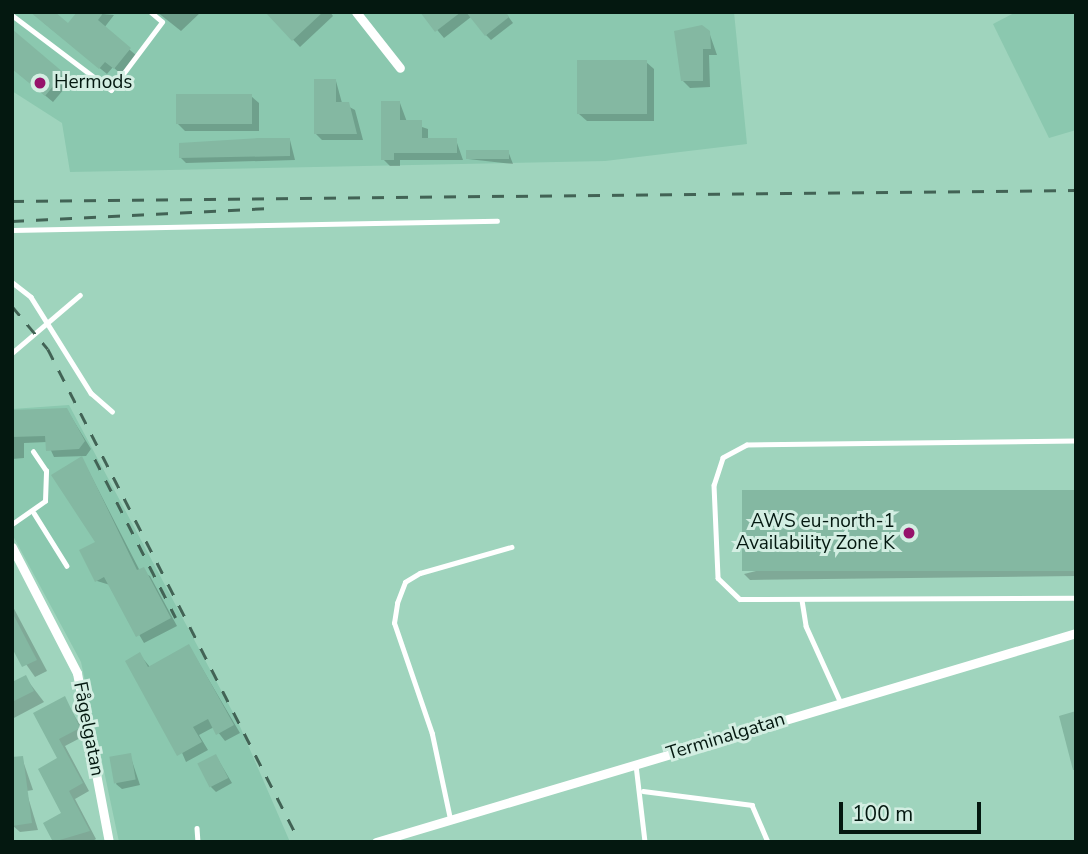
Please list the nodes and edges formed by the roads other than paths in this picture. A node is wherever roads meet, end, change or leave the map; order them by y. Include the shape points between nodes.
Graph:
1 (150, 12) edge
2 (356, 12) edge
3 (12, 15) edge
4 (400, 68) dead end
5 (497, 221) dead end
6 (12, 230) edge
7 (12, 282) edge
8 (80, 295) dead end
9 (49, 321) junction
10 (12, 353) edge
11 (112, 411) dead end
12 (1076, 440) edge
13 (33, 452) dead end
14 (34, 513) junction
15 (12, 524) edge
16 (12, 547) edge
17 (511, 547) dead end
18 (67, 566) dead end
19 (1076, 598) edge
20 (802, 600) junction
21 (1076, 633) edge
22 (841, 702) junction
23 (635, 764) junction
24 (643, 791) junction
25 (450, 820) junction
26 (197, 828) dead end
27 (109, 842) edge
28 (198, 842) edge
29 (376, 842) edge
30 (645, 842) edge
31 (768, 842) edge

1 - 3 lane via 162,22 111,90
2 - 4 street
5 - 6 lane
7 - 9 lane
8 - 9 lane
9 - 10 lane
9 - 11 lane via 86,386
12 - 20 lane via 736,447 715,474 718,578 730,595 749,601
13 - 14 lane via 46,471 45,501
14 - 15 lane
14 - 18 lane
16 - 27 street, Fågelgatan via 77,673
17 - 25 lane via 420,573 405,582 397,603 394,623 432,734
19 - 20 lane
20 - 22 lane via 806,626
21 - 22 street, Terminalgatan
22 - 23 street, Terminalgatan
23 - 24 lane
23 - 25 street, Terminalgatan
24 - 30 lane
24 - 31 lane via 752,806
25 - 29 street, Terminalgatan
26 - 28 lane

